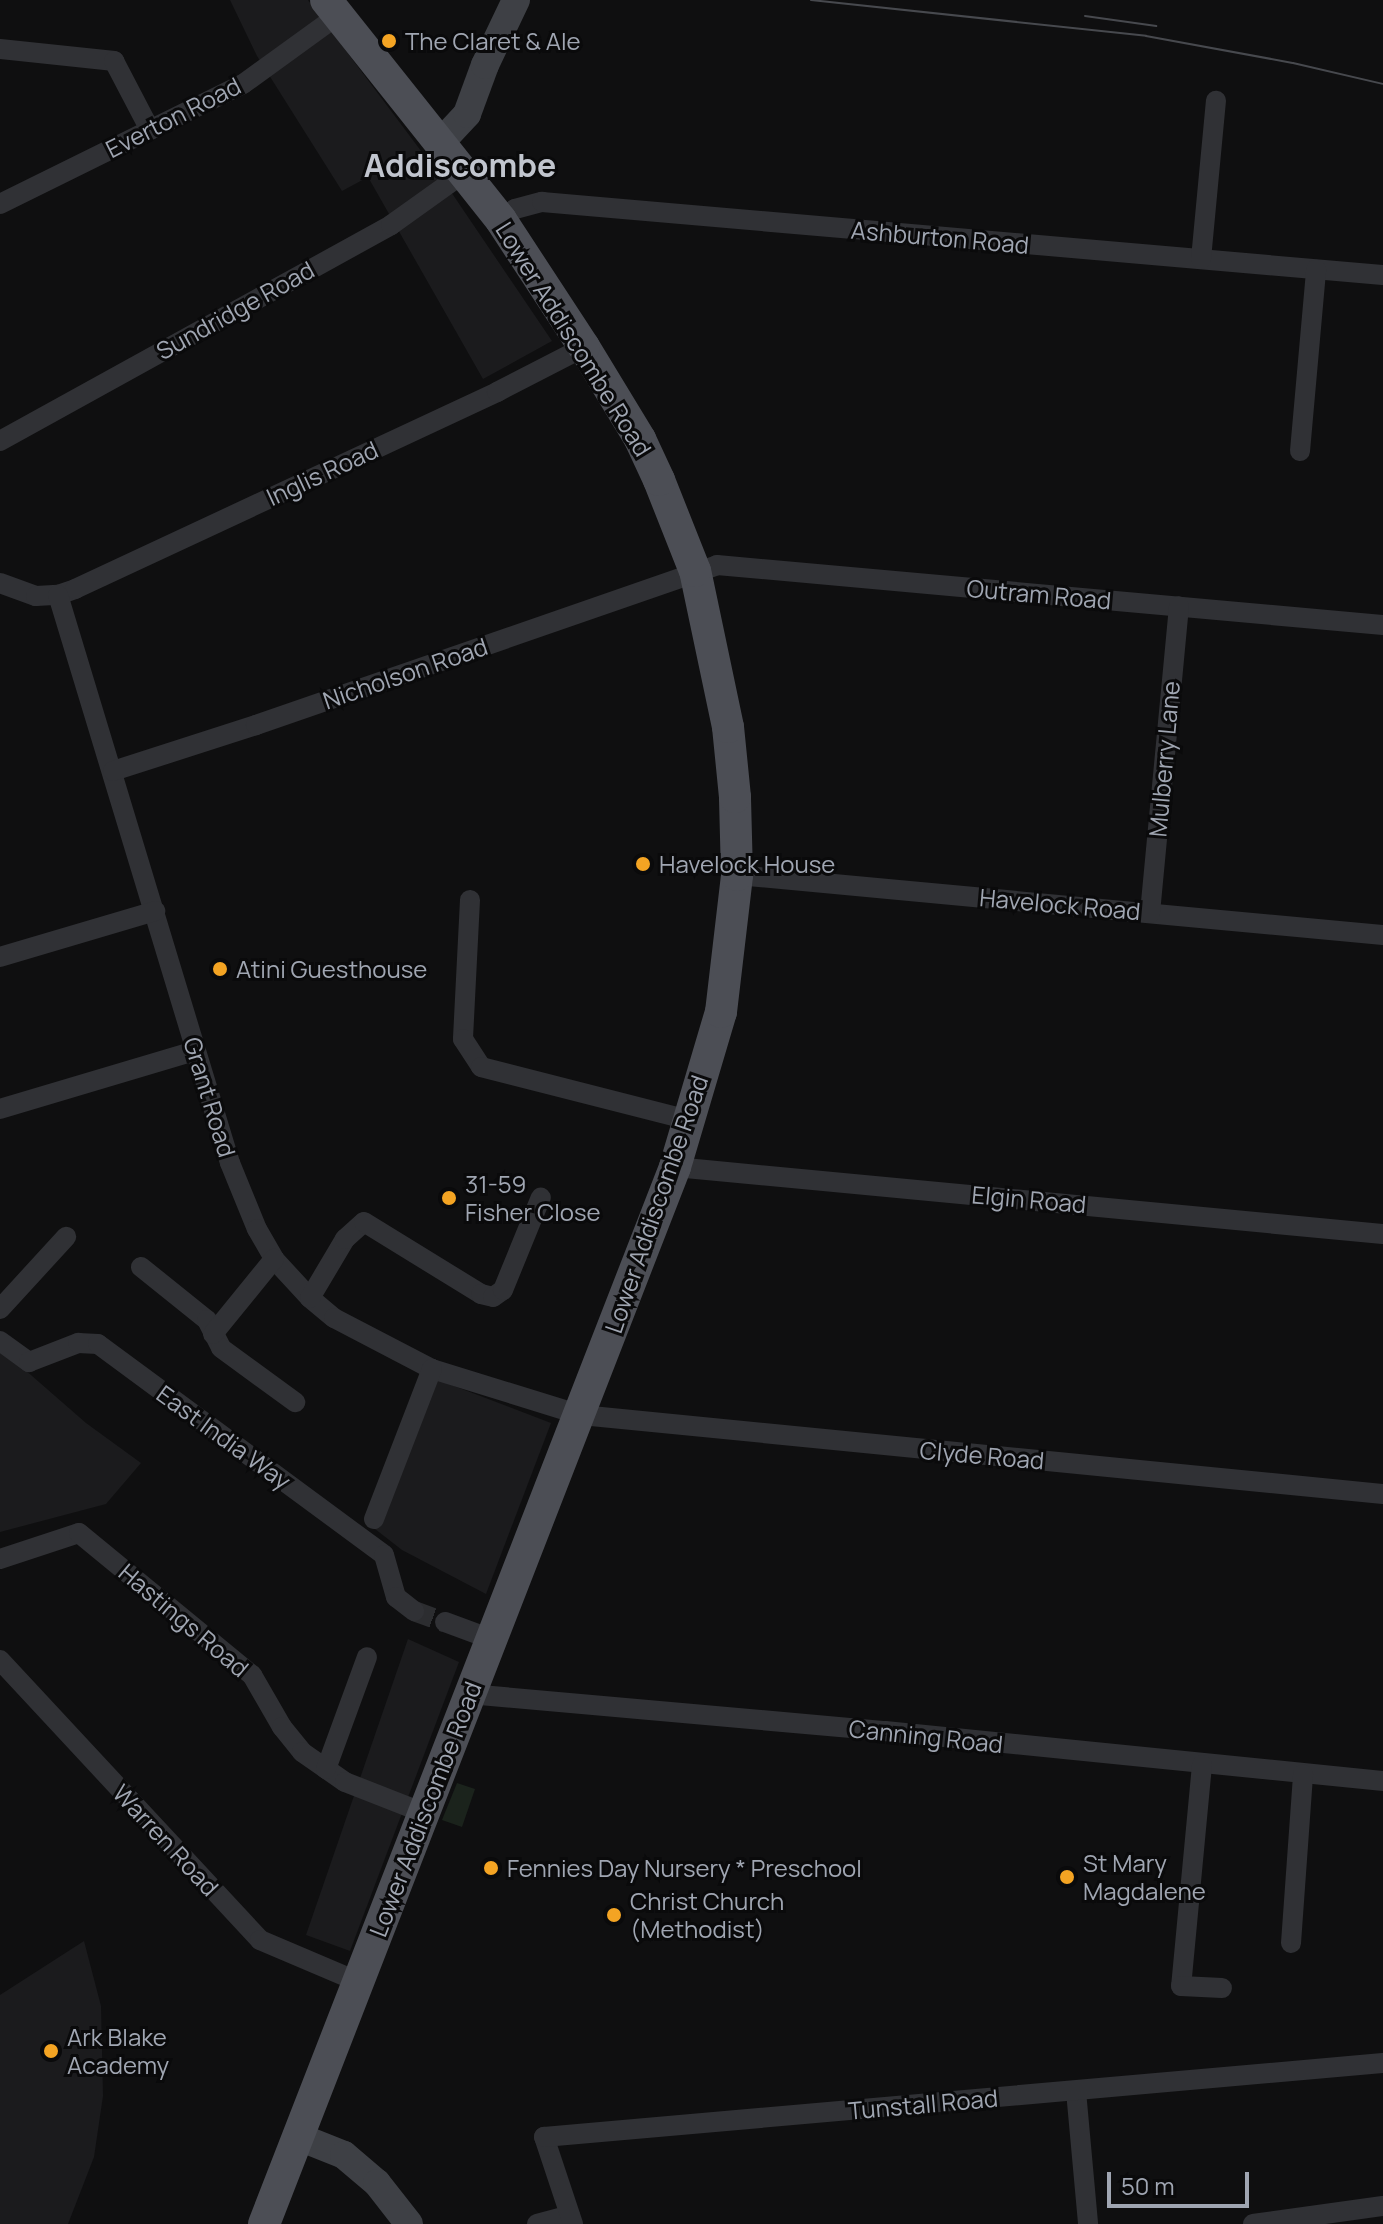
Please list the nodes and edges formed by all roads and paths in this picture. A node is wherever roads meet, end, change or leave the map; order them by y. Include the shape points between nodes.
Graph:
1 (516, 0) edge
2 (331, 8) edge
3 (0, 49) edge
4 (1216, 101) dead end
5 (150, 130) junction
6 (441, 142) junction
7 (465, 172) junction
8 (0, 204) edge
9 (501, 220) junction
10 (1201, 259) junction
11 (1316, 270) junction
12 (1383, 275) edge
13 (584, 347) junction
14 (0, 441) edge
15 (1300, 451) dead end
16 (695, 571) junction
17 (0, 583) edge
18 (58, 595) junction
19 (1179, 606) junction
20 (1383, 625) edge
21 (113, 771) junction
22 (737, 875) junction
23 (470, 900) dead end
24 (155, 911) junction
25 (1150, 913) junction
26 (1383, 935) edge
27 (0, 957) edge
28 (195, 1051) junction
29 (0, 1109) edge
30 (689, 1120) junction
31 (675, 1167) junction
32 (541, 1197) dead end
33 (1383, 1234) edge
34 (66, 1237) dead end
35 (274, 1259) junction
36 (141, 1267) dead end
37 (310, 1298) junction
38 (0, 1309) edge
39 (213, 1334) junction
40 (0, 1341) edge
41 (432, 1369) junction
42 (295, 1402) dead end
43 (581, 1415) junction
44 (1383, 1494) edge
45 (374, 1519) dead end
46 (0, 1559) edge
47 (414, 1611) tunnel mouth
48 (445, 1622) tunnel mouth
49 (491, 1639) junction
50 (367, 1657) dead end
51 (0, 1660) edge
52 (469, 1694) junction
53 (1202, 1765) junction
54 (326, 1769) junction
55 (1303, 1774) junction
56 (1383, 1781) edge
57 (424, 1813) junction
58 (1291, 1943) dead end
59 (359, 1982) junction
60 (1222, 1988) dead end
61 (1383, 2063) edge
62 (1076, 2091) junction
63 (299, 2137) junction
64 (1383, 2206) edge
65 (571, 2219) edge
66 (264, 2224) edge
67 (409, 2224) edge
68 (537, 2224) edge
69 (1088, 2224) edge
70 (1253, 2224) edge

1 - 6 street via 467,114
2 - 5 street, Everton Road via 243,84
2 - 6 main road, Lower Addiscombe Road
3 - 5 street via 114,61
4 - 10 street
5 - 8 street, Everton Road
6 - 7 main road, Lower Addiscombe Road
7 - 9 main road, Lower Addiscombe Road
7 - 14 street, Sundridge Road via 391,225
9 - 10 street, Ashburton Road via 515,209 542,202
9 - 13 main road, Lower Addiscombe Road
10 - 11 street, Ashburton Road
11 - 12 street, Ashburton Road
11 - 15 street
13 - 16 main road, Lower Addiscombe Road via 640,439
13 - 18 street, Inglis Road
16 - 19 street, Outram Road via 717,565
16 - 21 street, Nicholson Road
16 - 22 main road, Lower Addiscombe Road via 728,727
17 - 18 street via 24,594
18 - 21 street, Grant Road
19 - 20 street, Outram Road
19 - 25 street, Mulberry Lane
21 - 24 street, Grant Road
22 - 25 street, Havelock Road
22 - 30 main road, Lower Addiscombe Road via 721,1012
23 - 30 street via 463,1039 481,1067
24 - 27 street
24 - 28 street, Grant Road
25 - 26 street, Havelock Road
28 - 29 street
28 - 35 street, Grant Road via 230,1163
30 - 31 main road, Lower Addiscombe Road
31 - 33 street, Elgin Road
31 - 43 main road, Lower Addiscombe Road
32 - 37 street via 503,1290 493,1297 364,1222 345,1239
34 - 38 street
35 - 37 street, Grant Road
35 - 39 street
36 - 39 street via 207,1320
37 - 41 street, Grant Road via 346,1325
39 - 42 street via 221,1348
40 - 47 street, East India Way via 29,1362 78,1343 98,1344 384,1555 396,1597
41 - 43 street, Grant Road
41 - 45 street
43 - 44 street, Clyde Road
43 - 49 main road, Lower Addiscombe Road
46 - 54 street, Hastings Road via 79,1533 252,1675 292,1740
48 - 49 street
49 - 52 main road, Lower Addiscombe Road
50 - 54 street
51 - 59 street, Warren Road via 260,1940
52 - 53 street, Canning Road
52 - 57 main road, Lower Addiscombe Road
53 - 55 street, Canning Road
53 - 60 street via 1181,1986
54 - 57 street, Hastings Road via 345,1782
55 - 56 street, Canning Road
55 - 58 street
57 - 59 main road, Lower Addiscombe Road
59 - 63 main road, Lower Addiscombe Road
61 - 62 street, Tunstall Road
62 - 65 street, Tunstall Road via 544,2137
62 - 69 street
63 - 66 main road, Lower Addiscombe Road
63 - 67 street via 344,2155 384,2191
64 - 70 street
65 - 68 street

